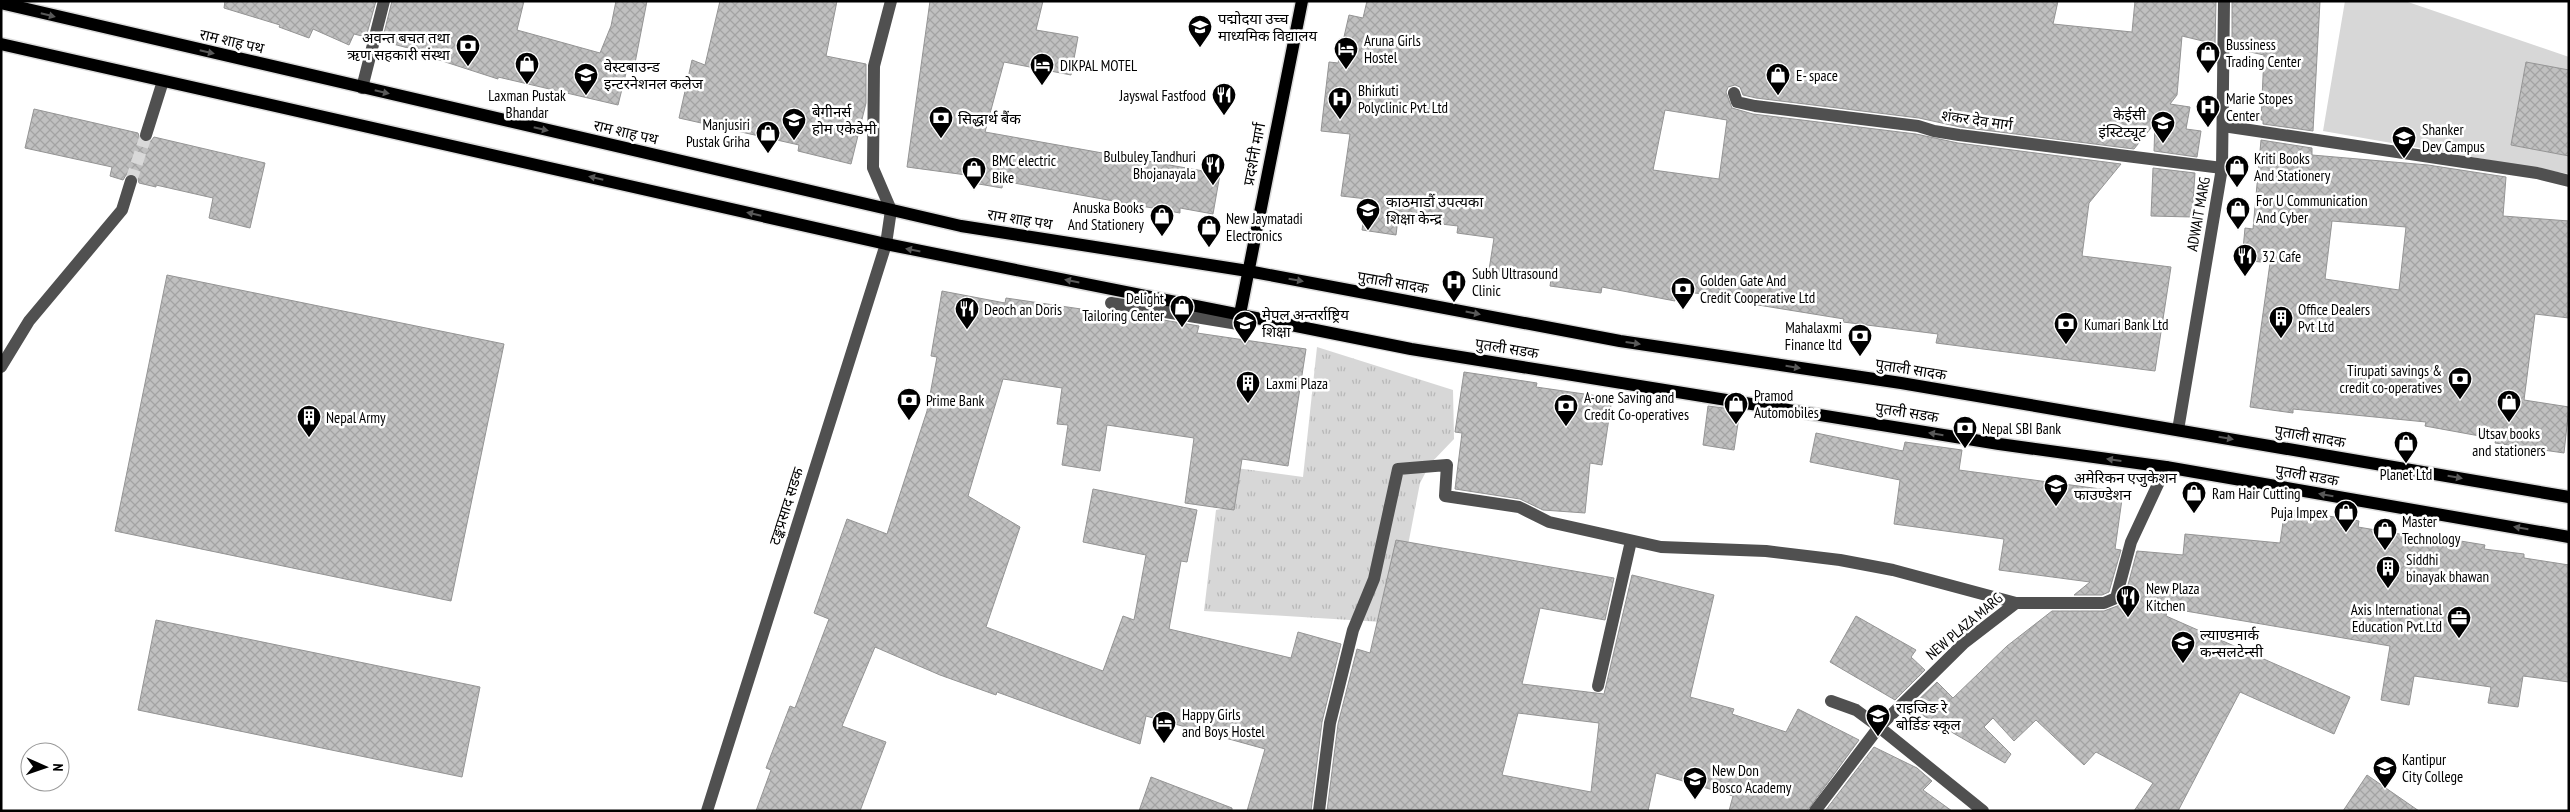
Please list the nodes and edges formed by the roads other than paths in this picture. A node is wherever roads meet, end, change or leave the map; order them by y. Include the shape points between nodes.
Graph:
1 (384, 1) edge
2 (892, 1) edge
3 (1302, 1) edge
4 (2224, 1) edge
5 (1, 3) edge
6 (1, 44) edge
7 (163, 81) junction
8 (362, 88) junction
9 (1734, 93) dead end
10 (2223, 126) junction
11 (146, 135) tunnel mouth
12 (2222, 168) junction
13 (2569, 181) edge
14 (131, 182) tunnel mouth
15 (891, 210) junction
16 (886, 244) junction
17 (1248, 271) junction
18 (1111, 303) dead end
19 (1240, 314) junction
20 (1, 367) edge
21 (2178, 430) junction
22 (2166, 467) junction
23 (2569, 497) edge
24 (2569, 537) edge
25 (1631, 541) junction
26 (2016, 603) junction
27 (1598, 686) dead end
28 (1831, 701) dead end
29 (1879, 726) junction
30 (707, 811) edge
31 (1319, 811) edge
32 (1815, 811) edge
33 (1983, 811) edge

1 - 8 street
2 - 15 street via 874,66 872,168
3 - 17 main road, प्रदर्शनी मार्ग
4 - 10 street, ADWAIT MARG
5 -> 8 main road, राम शाह पथ
6 - 7 main road
7 - 11 street
16 -> 7 main road
8 -> 15 main road, राम शाह पथ
9 - 12 street, शंकर देव मार्ग via 1737,102 1755,106
10 - 12 street, ADWAIT MARG
10 - 13 street via 2537,173
12 - 21 street, ADWAIT MARG
14 - 20 street via 122,210 28,321
15 - 16 street, टङ्कप्रसाद सडक
15 - 17 main road, राम शाह पथ via 961,226
19 -> 16 main road
16 - 30 street, टङ्कप्रसाद सडक
17 - 19 main road, प्रदर्शनी मार्ग
17 -> 21 main road, पुताली सादक via 1620,342 1901,383
18 - 19 street via 1238,324
22 -> 19 main road, पुतली सडक via 1989,442 1411,349
21 -> 23 main road, पुताली सादक
24 -> 22 main road, पुतली सडक
22 - 26 street, NEW PLAZA MARG via 2131,542 2116,598 2104,603
25 - 26 street via 1668,548 1766,551 1840,560 1893,570
25 - 27 street
25 - 31 street via 1549,522 1519,507 1445,496 1447,465 1398,469 1374,578 1353,630 1330,723
26 - 29 street, NEW PLAZA MARG via 1964,643
28 - 29 street via 1856,710
29 - 32 street, NEW PLAZA MARG
29 - 33 street

